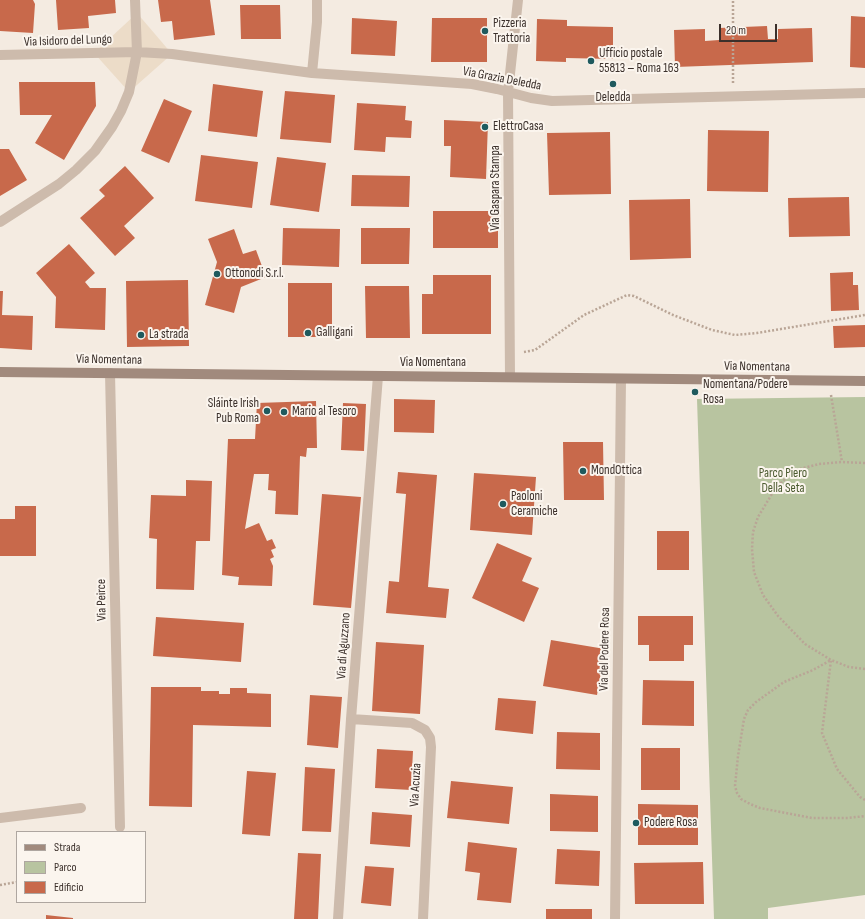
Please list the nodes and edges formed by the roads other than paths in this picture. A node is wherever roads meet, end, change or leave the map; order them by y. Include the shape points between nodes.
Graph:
1 (135, 0) edge
2 (317, 0) edge
3 (518, 0) edge
4 (137, 52) junction
5 (0, 56) edge
6 (312, 73) junction
7 (508, 92) junction
8 (865, 93) edge
9 (0, 222) edge
10 (0, 372) edge
11 (110, 373) junction
12 (378, 376) junction
13 (510, 377) junction
14 (621, 379) junction
15 (865, 381) edge
16 (351, 719) junction
17 (81, 808) dead end
18 (0, 818) edge
19 (120, 827) dead end
20 (338, 919) edge
21 (423, 919) edge
22 (615, 919) edge

1 - 4 street
2 - 6 street
3 - 7 street, Via Gaspara Stampa
4 - 5 street, Via Isidoro del Lungo
4 - 6 street, Via Grazia Deledda via 172,54
4 - 9 street via 129,92 121,111 95,151 59,184
6 - 7 street, Via Grazia Deledda via 472,84
7 - 8 street, Via Grazia Deledda via 558,101
7 - 13 street, Via Gaspara Stampa
10 - 11 main road, Via Nomentana
11 - 12 main road, Via Nomentana
11 - 19 street, Via Peirce
12 - 13 main road, Via Nomentana
12 - 16 street, Via di Aguzzano
13 - 14 main road, Via Nomentana
14 - 15 main road, Via Nomentana
14 - 22 street, Via del Podere Rosa
16 - 20 street, Via di Aguzzano
16 - 21 street, Via Acuzia via 412,723 425,730 430,738
17 - 18 street

